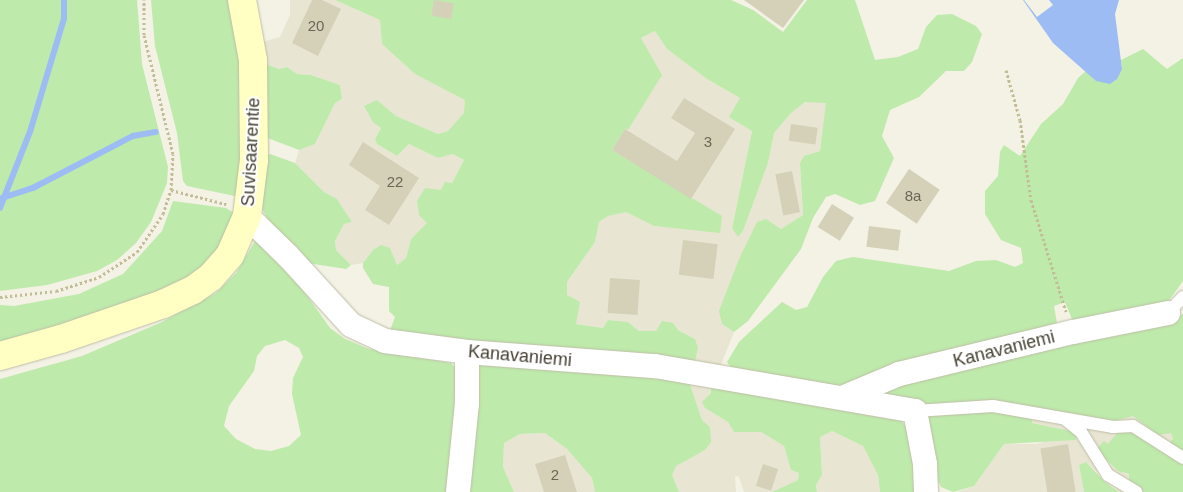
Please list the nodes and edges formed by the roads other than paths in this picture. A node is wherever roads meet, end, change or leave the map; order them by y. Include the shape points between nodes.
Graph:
1 (242, 0) edge
2 (247, 216) junction
3 (1176, 305) edge
4 (467, 352) junction
5 (0, 356) edge
6 (842, 398) junction
7 (915, 411) junction
8 (1063, 418) junction
9 (1183, 458) edge
10 (458, 492) edge
11 (926, 492) edge
12 (1136, 492) edge

1 - 2 street, Suvisaarentie via 251,40 255,94 252,183
2 - 4 street, Kanavaniemi via 288,256 331,307 365,334 385,341
2 - 5 street, Suvisaarentie via 230,255 211,277 193,290 112,323
3 - 6 street, Kanavaniemi via 899,374
4 - 6 street, Kanavaniemi via 655,366
4 - 10 street via 467,404
6 - 7 street, Kanavaniemi
7 - 8 lane via 993,406
7 - 11 street via 926,464
8 - 9 lane via 1113,427 1133,426
8 - 12 lane via 1081,432 1108,475

